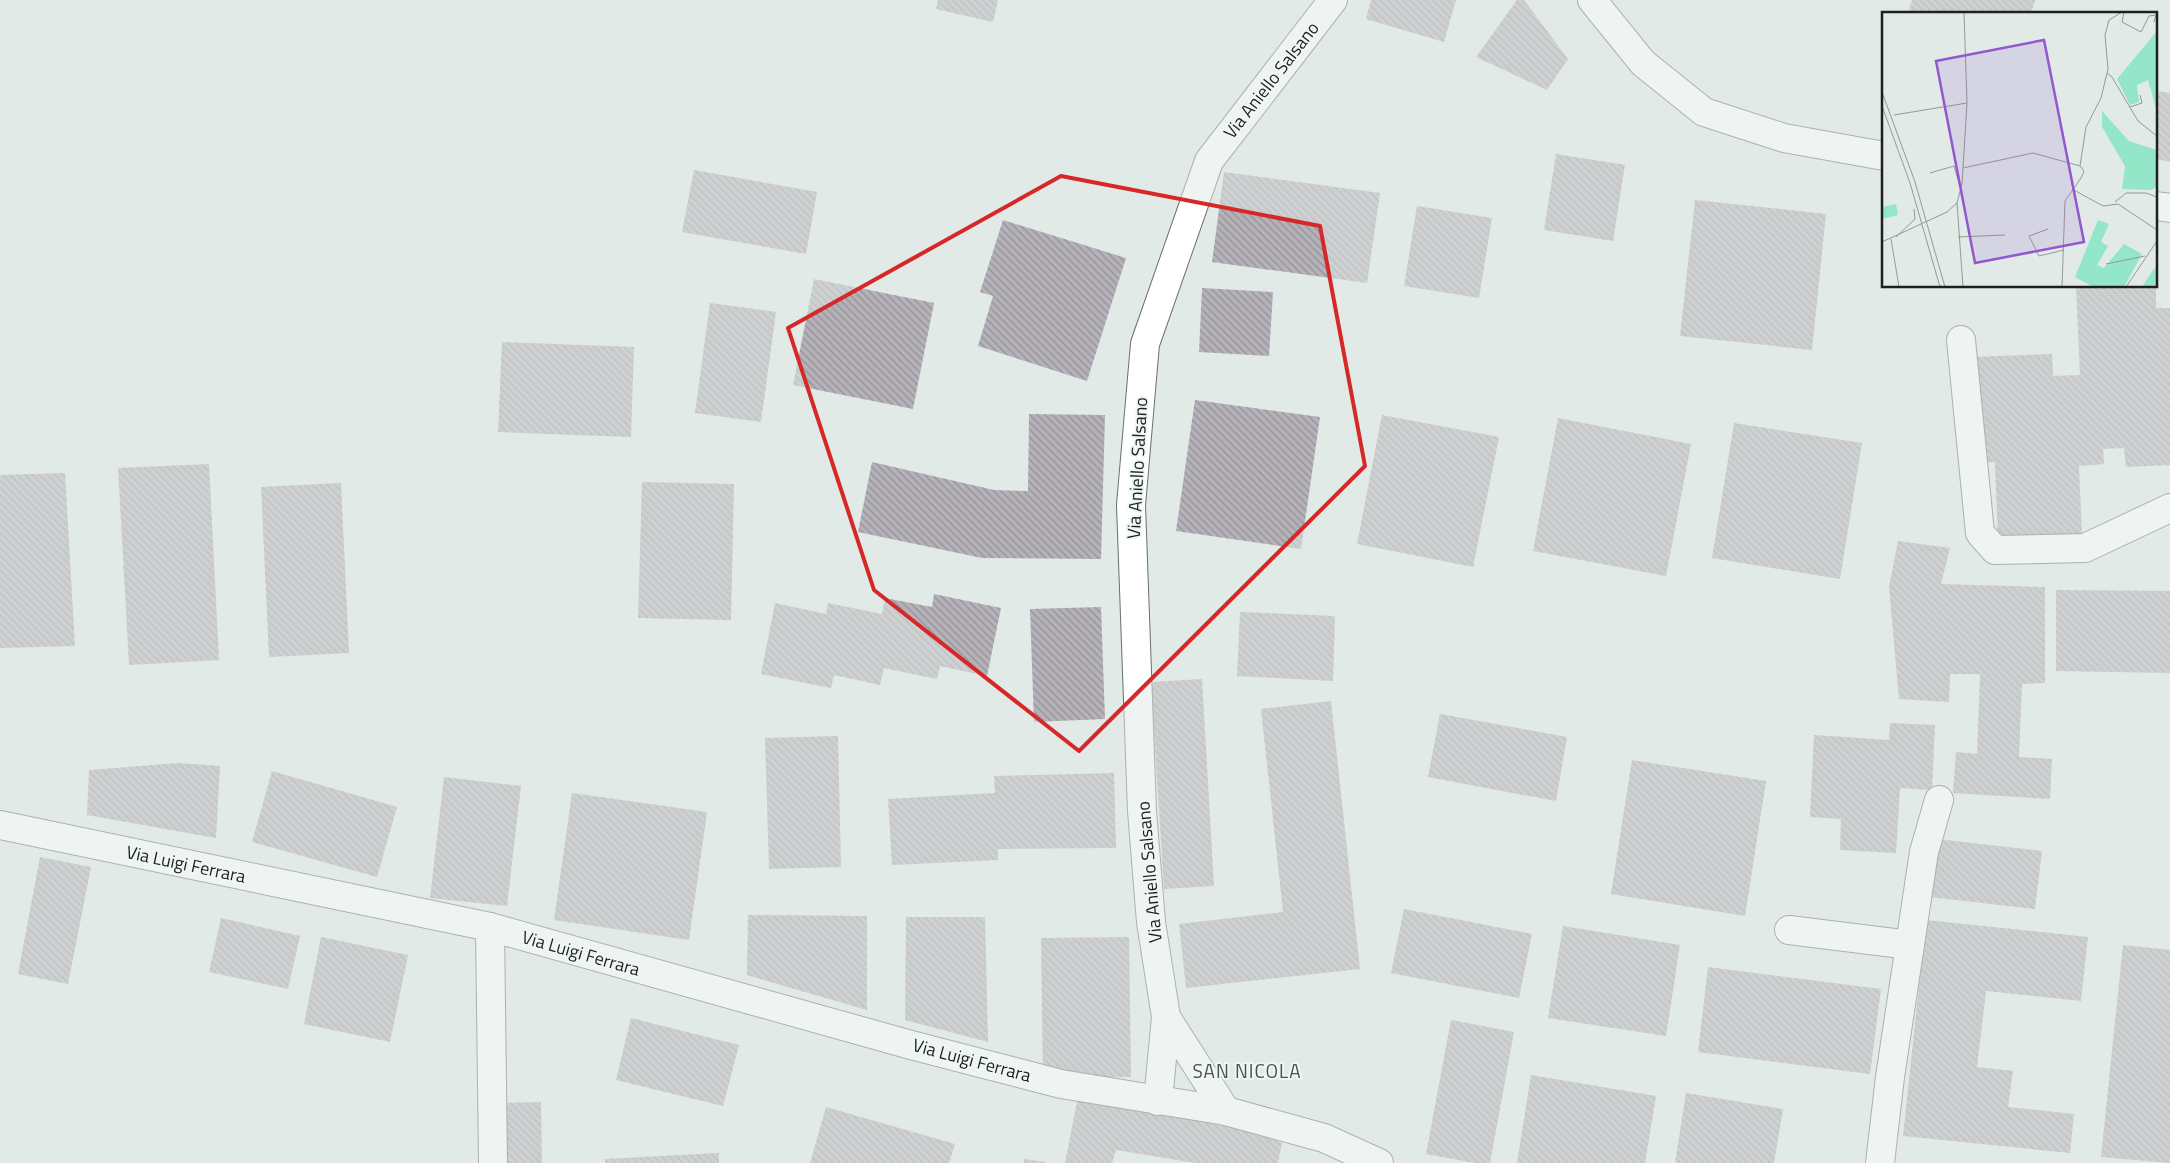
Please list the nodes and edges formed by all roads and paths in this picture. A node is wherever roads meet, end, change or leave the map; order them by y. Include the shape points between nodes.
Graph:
1 (1333, 0) edge
2 (1601, 4) edge
3 (1882, 156) edge
4 (1961, 340) dead end
5 (2170, 508) edge
6 (1939, 800) dead end
7 (0, 825) edge
8 (490, 927) junction
9 (1789, 930) dead end
10 (1910, 945) junction
11 (1166, 1017) junction
12 (1158, 1101) junction
13 (1226, 1111) junction
14 (493, 1163) edge
15 (1379, 1163) edge
16 (1880, 1163) edge

1 - 11 street, Via Aniello Salsano via 1209,161 1145,344 1131,505 1142,811 1151,922
2 - 3 street via 1643,63 1704,112 1784,138
4 - 5 street via 1980,533 1995,550 2086,548
6 - 10 street via 1924,852
7 - 8 street, Via Luigi Ferrara
8 - 12 street, Via Luigi Ferrara via 911,1045 1061,1084
8 - 14 street
9 - 10 street
10 - 16 street
11 - 12 street, Via Aniello Salsano
11 - 13 street, Via Aniello Salsano
12 - 13 street, Via Luigi Ferrara
13 - 15 street, Via Luigi Ferrara via 1324,1138

